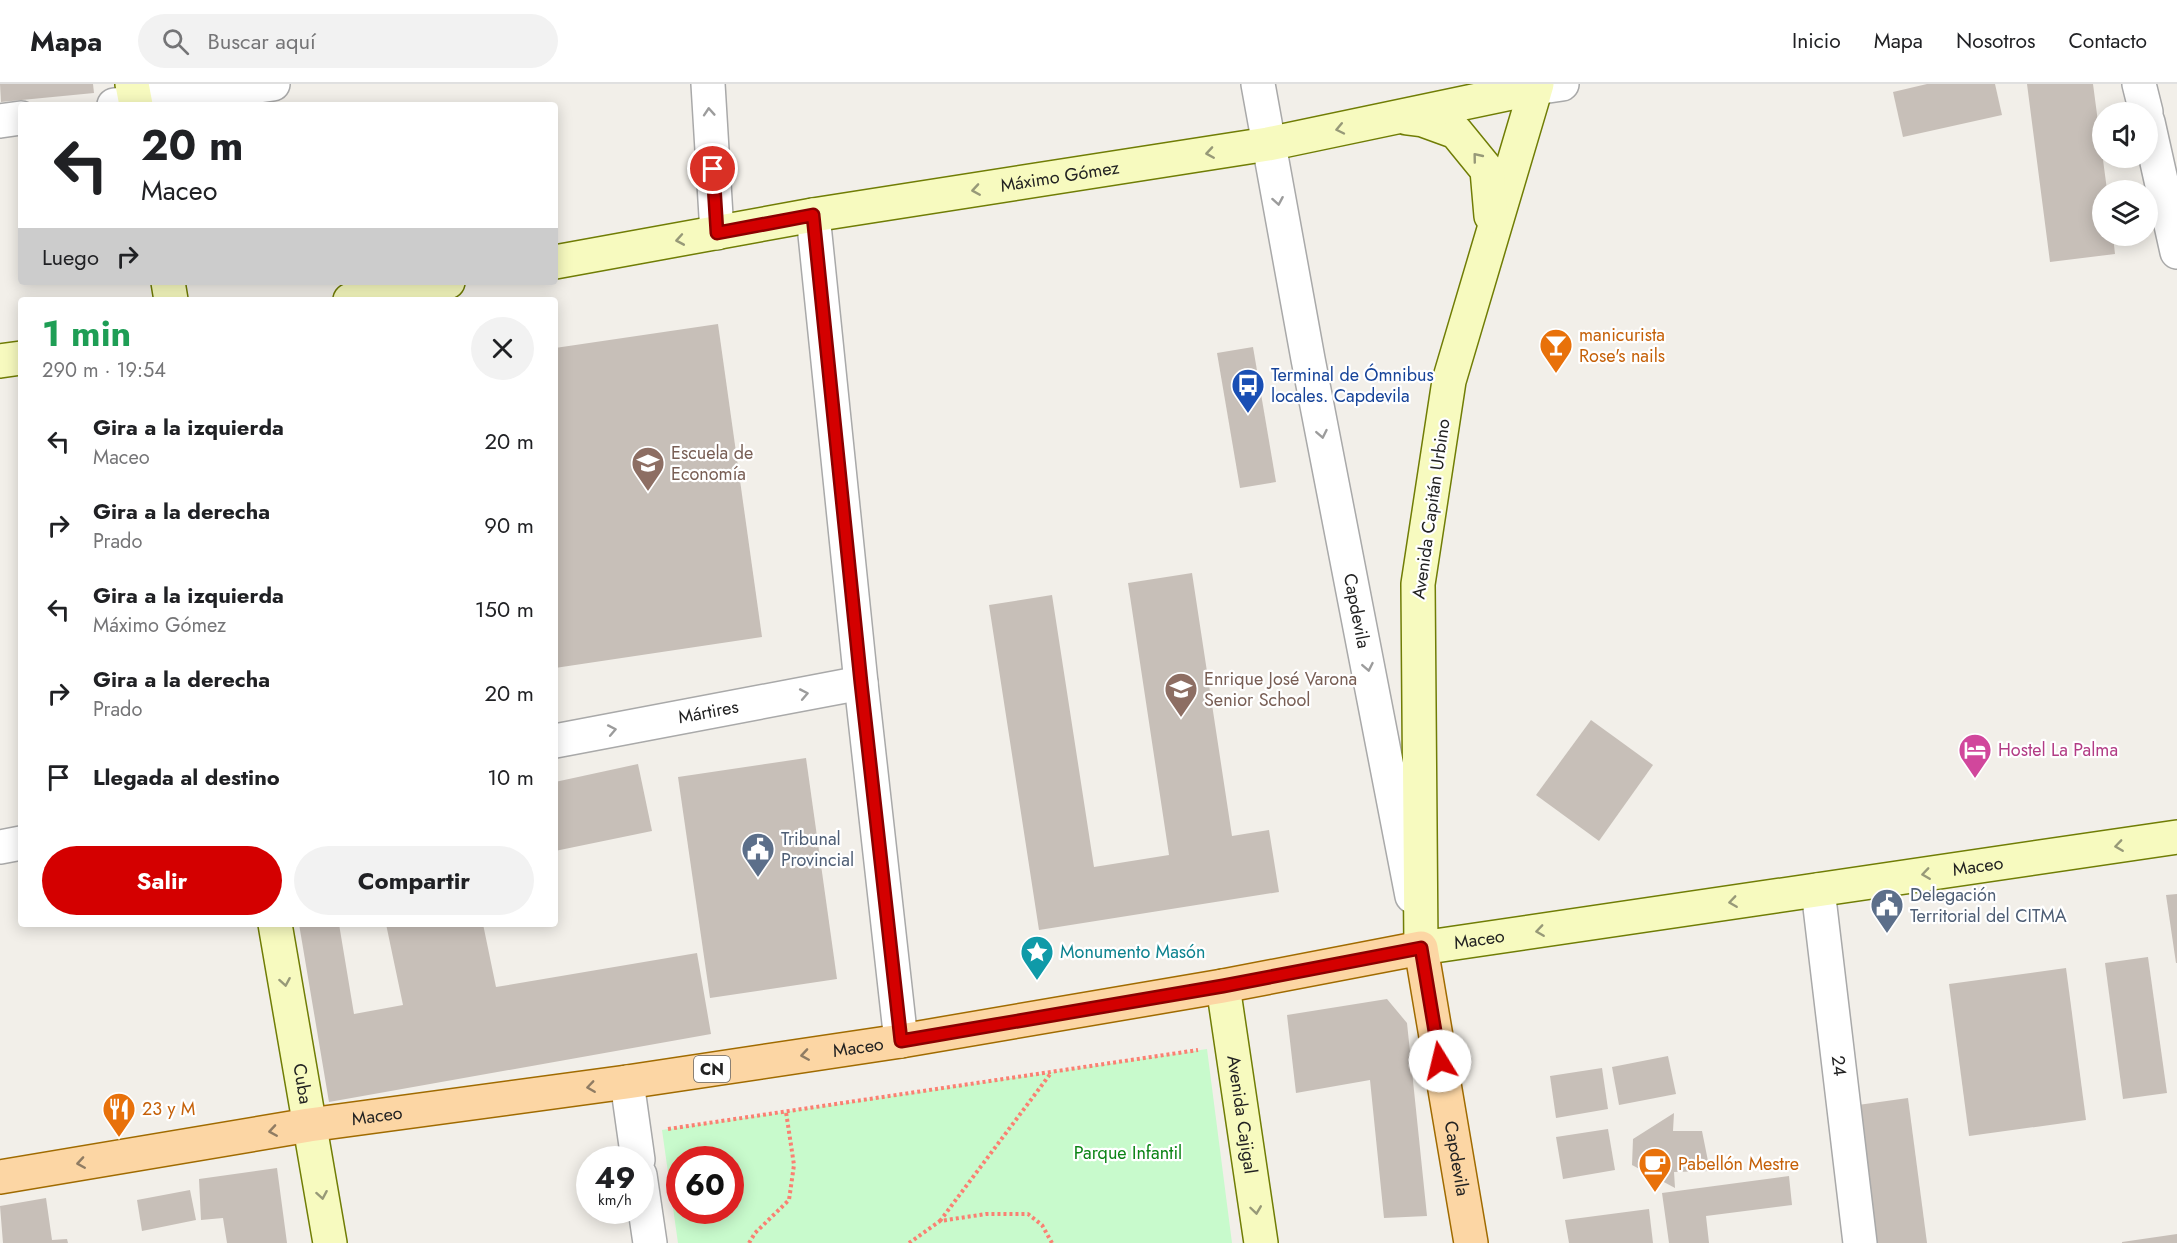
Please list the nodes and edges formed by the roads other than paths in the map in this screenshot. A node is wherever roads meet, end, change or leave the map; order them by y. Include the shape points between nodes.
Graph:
1 (273, 84) edge
2 (708, 84) edge
3 (1258, 84) edge
4 (2139, 84) edge
5 (1545, 85) edge
6 (129, 99) edge
7 (2144, 102) edge
8 (1397, 117) junction
9 (18, 118) edge
10 (0, 121) edge
11 (1268, 144) junction
12 (2158, 167) edge
13 (813, 215) junction
14 (717, 233) junction
15 (1493, 233) junction
16 (2177, 252) edge
17 (558, 261) edge
18 (432, 285) edge
19 (366, 297) edge
20 (18, 359) edge
21 (0, 362) edge
22 (861, 683) junction
23 (558, 740) edge
24 (2177, 837) edge
25 (18, 844) edge
26 (0, 847) edge
27 (1818, 890) junction
28 (276, 927) edge
29 (1421, 948) junction
30 (1223, 986) junction
31 (901, 1041) junction
32 (627, 1082) junction
33 (309, 1125) junction
34 (636, 1146) edge
35 (0, 1177) edge
36 (647, 1224) edge
37 (330, 1243) edge
38 (650, 1243) edge
39 (1261, 1243) edge
40 (1471, 1243) edge
41 (1860, 1243) edge

1 - 6 street
14 -> 2 street
3 - 11 street, Capdevila
4 - 7 street
5 - 8 street, Máximo Gómez
5 - 15 street, Avenida Capitán Urbino
8 -> 11 street, Máximo Gómez
15 -> 8 street via 1487,170 1456,132 1422,120
9 - 10 street
11 -> 13 street, Máximo Gómez
11 -> 29 street, Capdevila
12 - 16 street
13 - 14 street, Máximo Gómez
13 - 22 street
14 -> 17 street, Máximo Gómez
15 - 29 street, Avenida Capitán Urbino via 1449,381 1418,584
18 - 19 street
20 - 21 street
23 -> 22 street, Mártires
22 - 31 street
24 -> 27 street, Maceo
25 - 26 street
27 -> 29 street, Maceo
27 - 41 street, 24
28 -> 33 street, Cuba
29 - 30 main road, Maceo / CN
29 - 40 main road, Capdevila
30 - 31 main road, Maceo / CN
30 -> 39 street, Avenida Cajigal
31 -> 32 main road, Maceo / CN
32 -> 33 main road, Maceo / CN
32 - 34 street
33 -> 35 main road, Maceo / CN
33 -> 37 street, Cuba
36 - 38 street

